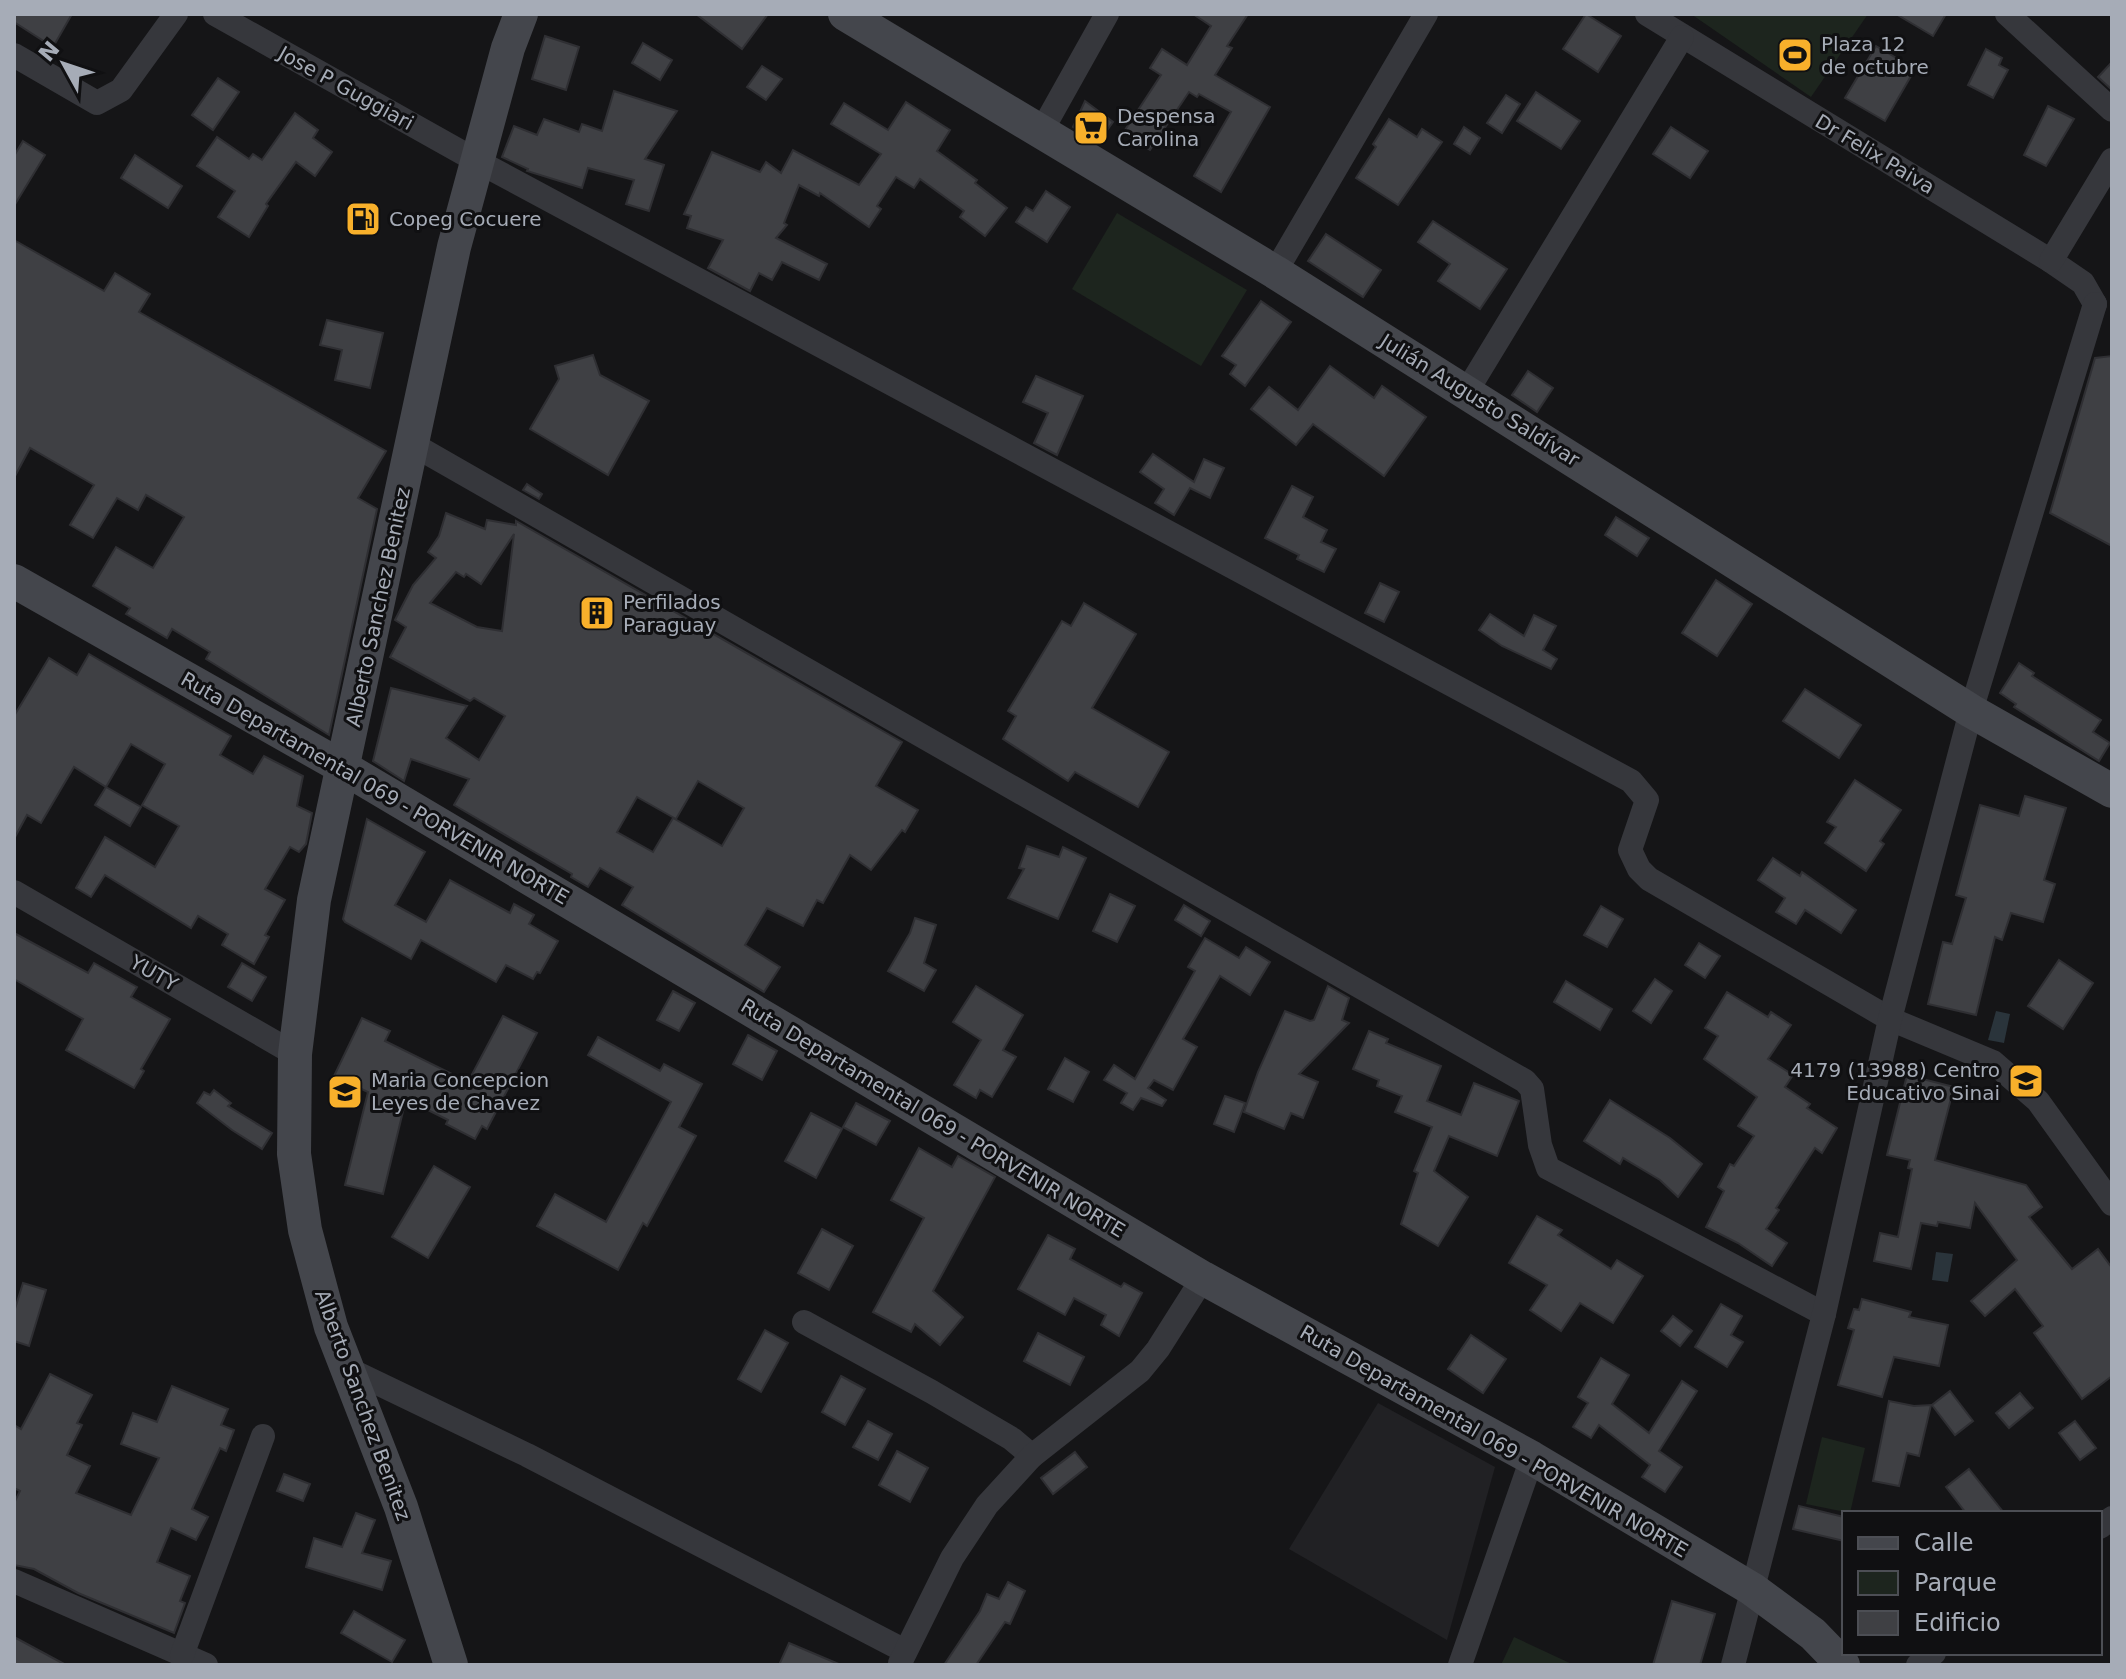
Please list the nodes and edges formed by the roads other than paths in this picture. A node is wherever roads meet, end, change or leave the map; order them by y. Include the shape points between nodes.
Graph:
1 (176, 14) edge
2 (215, 14) edge
3 (521, 14) edge
4 (845, 14) edge
5 (1107, 14) edge
6 (1426, 14) edge
7 (1647, 14) edge
8 (2007, 14) edge
9 (1682, 37) junction
10 (14, 55) edge
11 (2112, 110) edge
12 (1041, 132) junction
13 (2112, 160) edge
14 (477, 161) junction
15 (2051, 261) junction
16 (1275, 272) junction
17 (2103, 303) edge
18 (1467, 391) junction
19 (412, 444) junction
20 (14, 581) edge
21 (1971, 711) junction
22 (344, 768) junction
23 (2112, 791) edge
24 (14, 892) edge
25 (1890, 1019) junction
26 (295, 1054) junction
27 (2112, 1204) edge
28 (1203, 1278) junction
29 (1824, 1314) junction
30 (804, 1322) dead end
31 (346, 1368) junction
32 (263, 1436) dead end
33 (1032, 1456) junction
34 (1532, 1458) junction
35 (14, 1581) edge
36 (1752, 1589) junction
37 (182, 1655) junction
38 (902, 1658) edge
39 (206, 1665) edge
40 (451, 1665) edge
41 (1460, 1665) edge
42 (1733, 1665) edge
43 (1843, 1665) edge

1 - 10 street via 121,90 97,103
2 - 14 street, Jose P Guggiari
3 - 14 street, Alberto Sanchez Benitez
4 - 12 street, Julián Augusto Saldívar
5 - 12 street
6 - 16 street
7 - 9 street, Dr Felix Paiva
8 - 11 street
9 - 15 street, Dr Felix Paiva
9 - 18 street
12 - 16 street, Julián Augusto Saldívar
13 - 15 street
14 - 19 street, Alberto Sanchez Benitez
14 - 25 street, Jose P Guggiari via 1631,781 1647,800 1630,850 1649,879
15 - 17 street, Dr Felix Paiva
16 - 18 street, Julián Augusto Saldívar
17 - 21 street
18 - 21 street, Julián Augusto Saldívar
19 - 22 street, Alberto Sanchez Benitez
19 - 29 street via 1525,1081 1532,1089 1548,1168
20 - 22 street, Ruta Departamental 069 - PORVENIR NORTE
21 - 23 street, Julián Augusto Saldívar
21 - 25 street
22 - 26 street, Alberto Sanchez Benitez via 314,900
22 - 28 street, Ruta Departamental 069 - PORVENIR NORTE
24 - 26 street, YUTY
25 - 27 street via 1993,1062 2038,1101
25 - 29 street
26 - 31 street, Alberto Sanchez Benitez via 294,1154 305,1230
28 - 33 street via 1140,1371
28 - 34 street, Ruta Departamental 069 - PORVENIR NORTE
29 - 36 street
30 - 33 street via 1012,1439
31 - 38 street via 527,1455
31 - 40 street, Alberto Sanchez Benitez via 401,1507
32 - 37 street
33 - 38 street via 987,1505 952,1558
34 - 36 street, Ruta Departamental 069 - PORVENIR NORTE
34 - 41 street
35 - 37 street
36 - 42 street
36 - 43 street, Ruta Departamental 069 - PORVENIR NORTE via 1813,1634
37 - 39 street

